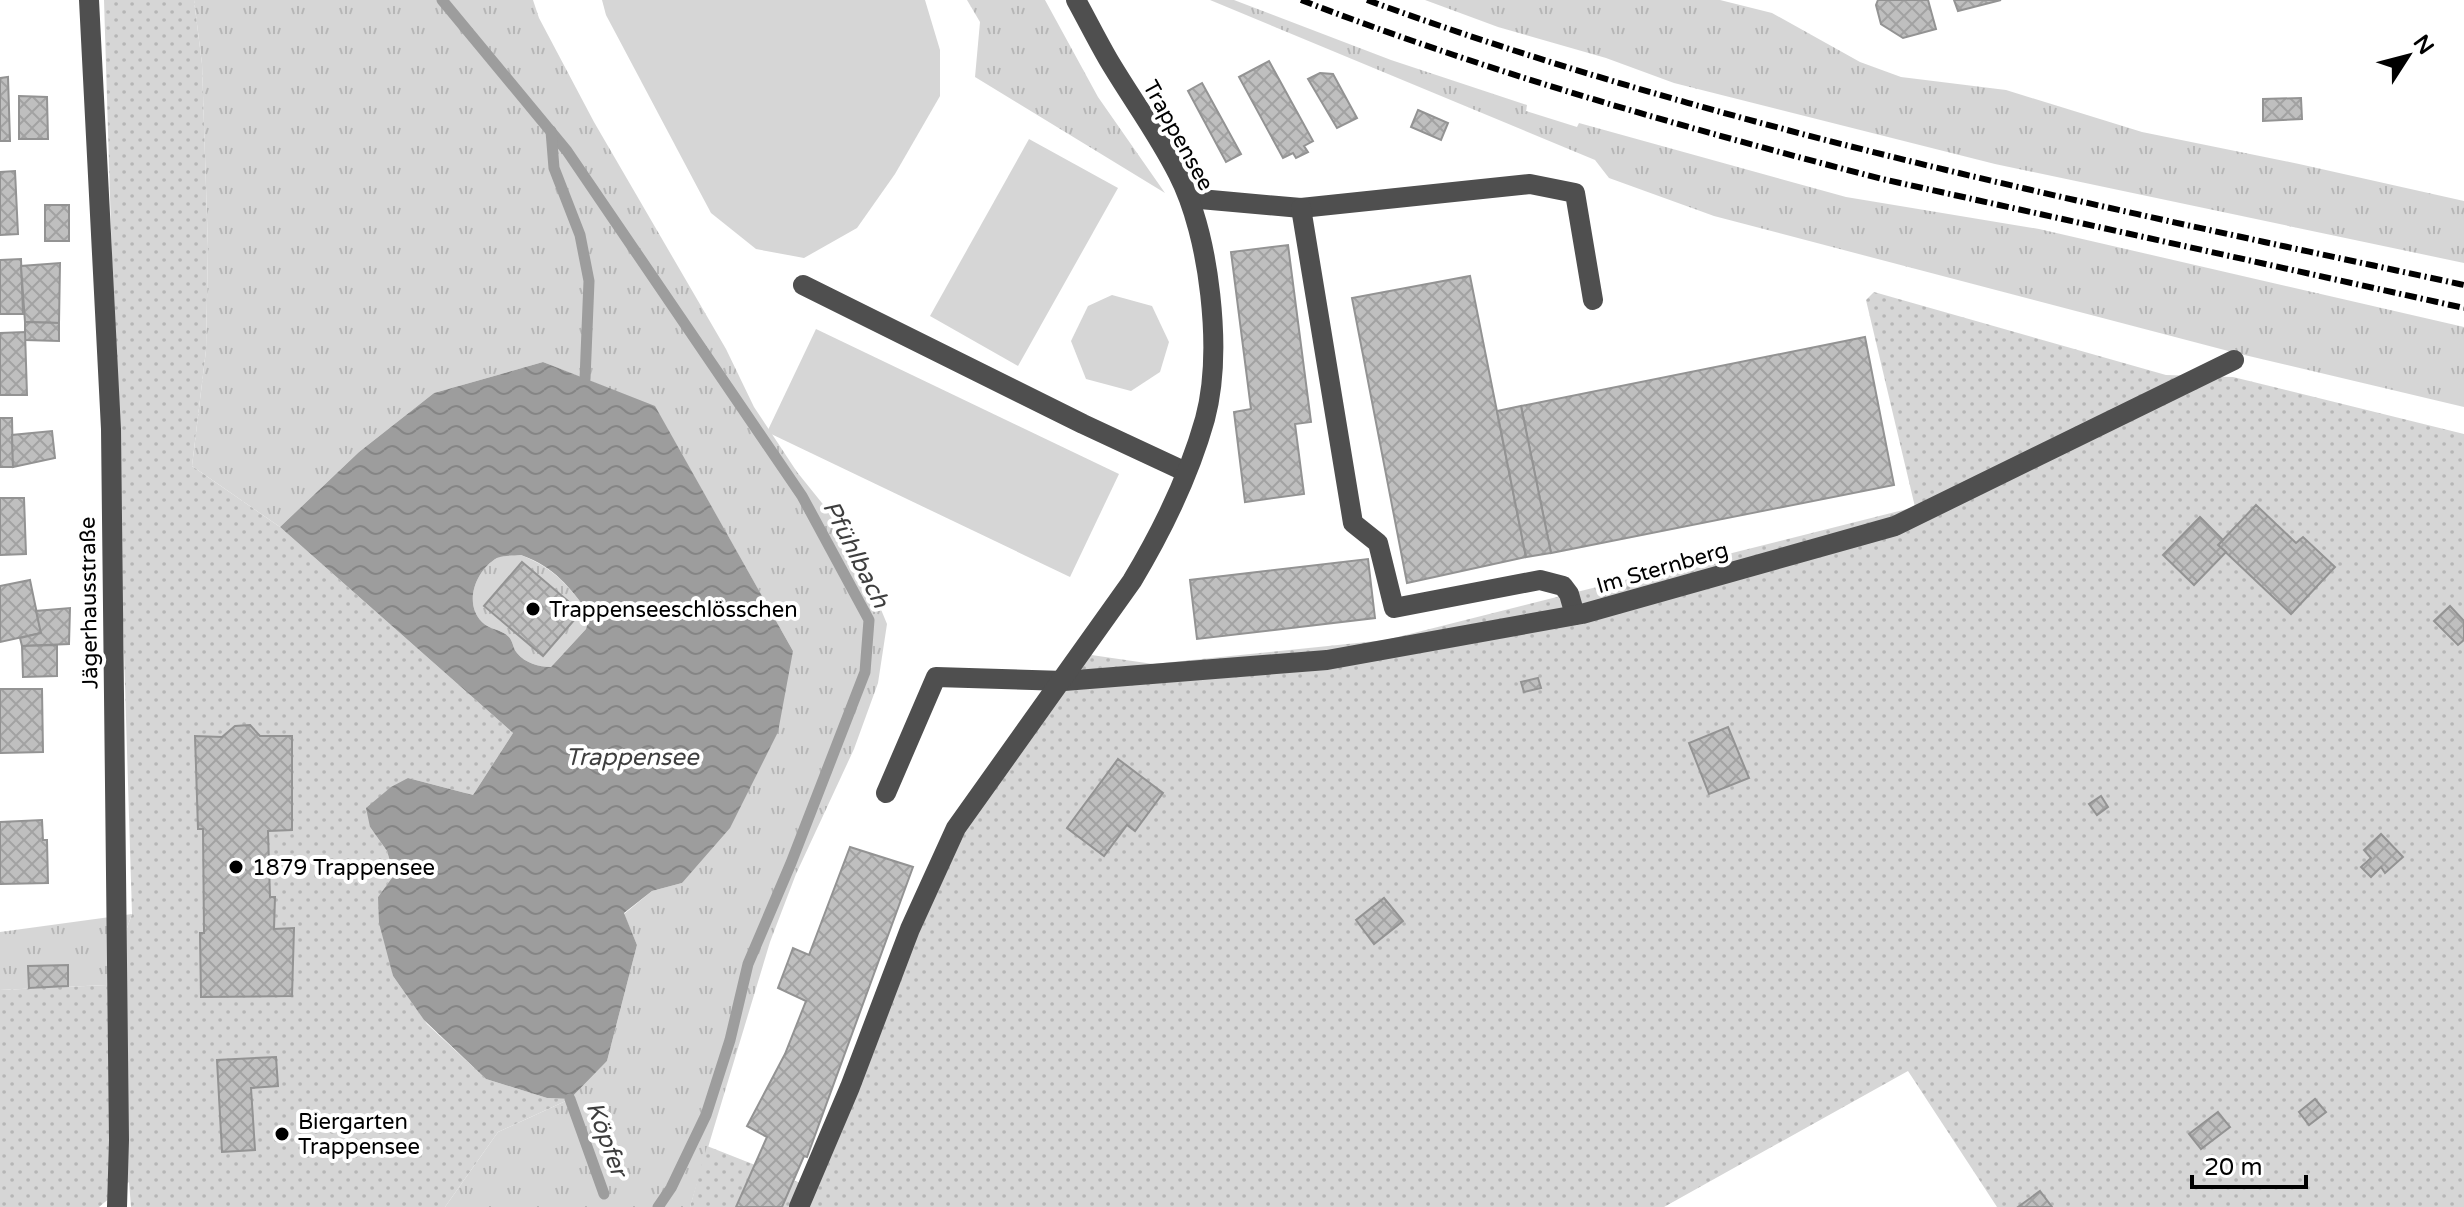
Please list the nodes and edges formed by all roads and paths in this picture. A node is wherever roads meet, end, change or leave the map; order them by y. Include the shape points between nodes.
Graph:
1 (89, 0) edge
2 (1076, 0) edge
3 (1190, 201) junction
4 (1301, 208) junction
5 (803, 285) dead end
6 (1593, 300) dead end
7 (2234, 360) dead end
8 (1186, 472) junction
9 (1575, 615) junction
10 (1064, 681) junction
11 (886, 793) dead end
12 (117, 1207) edge
13 (799, 1207) edge

1 - 12 street, Jägerhausstraße via 111,429
2 - 3 street, Trappensee
3 - 4 street
3 - 8 street, Trappensee via 1208,275 1212,332 1205,418
4 - 6 street via 1530,184 1575,193
4 - 9 street via 1353,523 1378,543 1394,608 1540,580 1563,586
5 - 8 street
7 - 9 street, Im Sternberg via 1895,526
8 - 10 street, Trappensee via 1140,568
9 - 10 street, Im Sternberg via 1327,660
10 - 11 street, Im Sternberg via 936,677
10 - 13 street, Trappensee via 956,828 937,865

